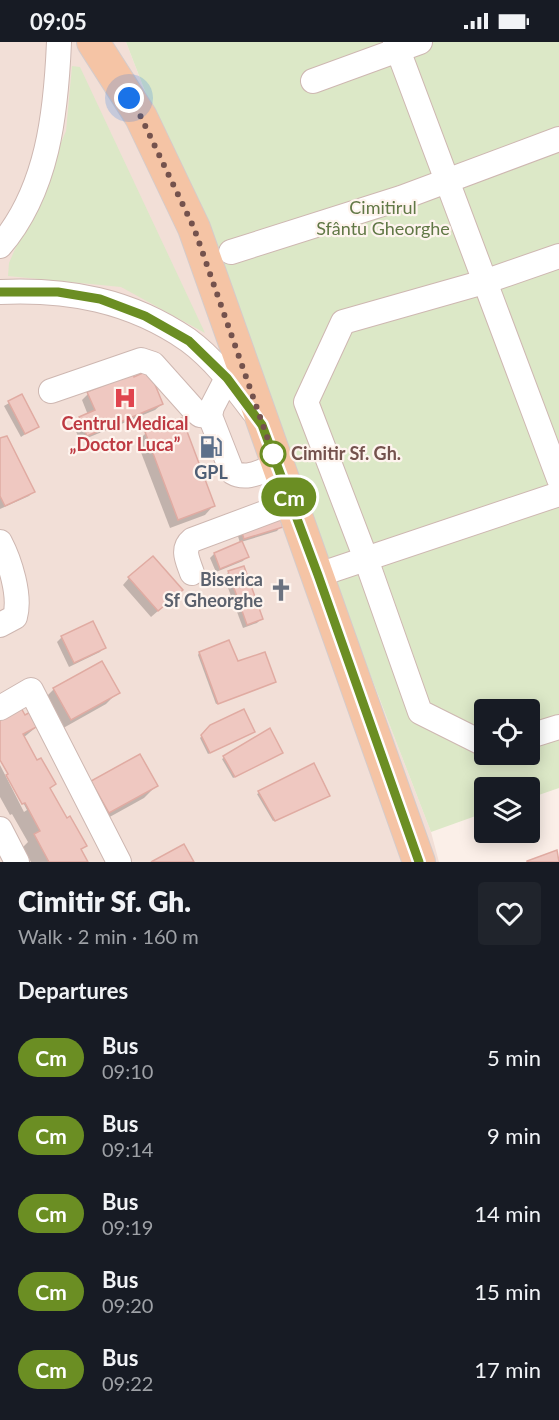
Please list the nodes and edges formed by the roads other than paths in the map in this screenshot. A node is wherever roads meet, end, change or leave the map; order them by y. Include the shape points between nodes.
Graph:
1 (59, 42) edge
2 (93, 42) edge
3 (420, 42) edge
4 (396, 46) edge
5 (313, 81) dead end
6 (557, 145) edge
7 (446, 181) junction
8 (0, 246) edge
9 (231, 252) dead end
10 (559, 256) edge
11 (484, 282) junction
12 (0, 292) edge
13 (227, 378) junction
14 (51, 391) dead end
15 (210, 416) junction
16 (262, 425) junction
17 (277, 465) junction
18 (559, 479) edge
19 (559, 494) edge
20 (291, 503) junction
21 (0, 542) edge
22 (366, 559) junction
23 (192, 573) dead end
24 (318, 575) junction
25 (0, 625) edge
26 (0, 708) edge
27 (559, 727) edge
28 (540, 733) edge
29 (474, 739) edge
30 (0, 829) edge
31 (17, 862) edge
32 (119, 862) edge
33 (419, 862) edge

1 - 8 street via 51,129 41,174 22,214
2 - 16 main road via 141,117 194,228
3 - 4 street
4 - 5 street
4 - 7 street
6 - 7 street
7 - 9 street
7 - 11 street
10 - 11 street
11 - 18 street
11 - 22 street via 343,322 306,402
12 - 13 street via 58,292 100,299 136,312 189,341
13 - 15 street
13 - 16 street
14 - 15 street via 141,360 148,361 200,415
15 - 17 street via 232,472 247,476
16 - 17 main road
17 - 20 main road
19 - 22 street
20 - 23 street via 192,540 185,551
20 - 24 main road
21 - 25 street via 9,558 18,607 15,617
22 - 24 street
22 - 29 street via 420,712
24 - 33 main road
26 - 32 street via 31,690
27 - 28 street
30 - 31 street

